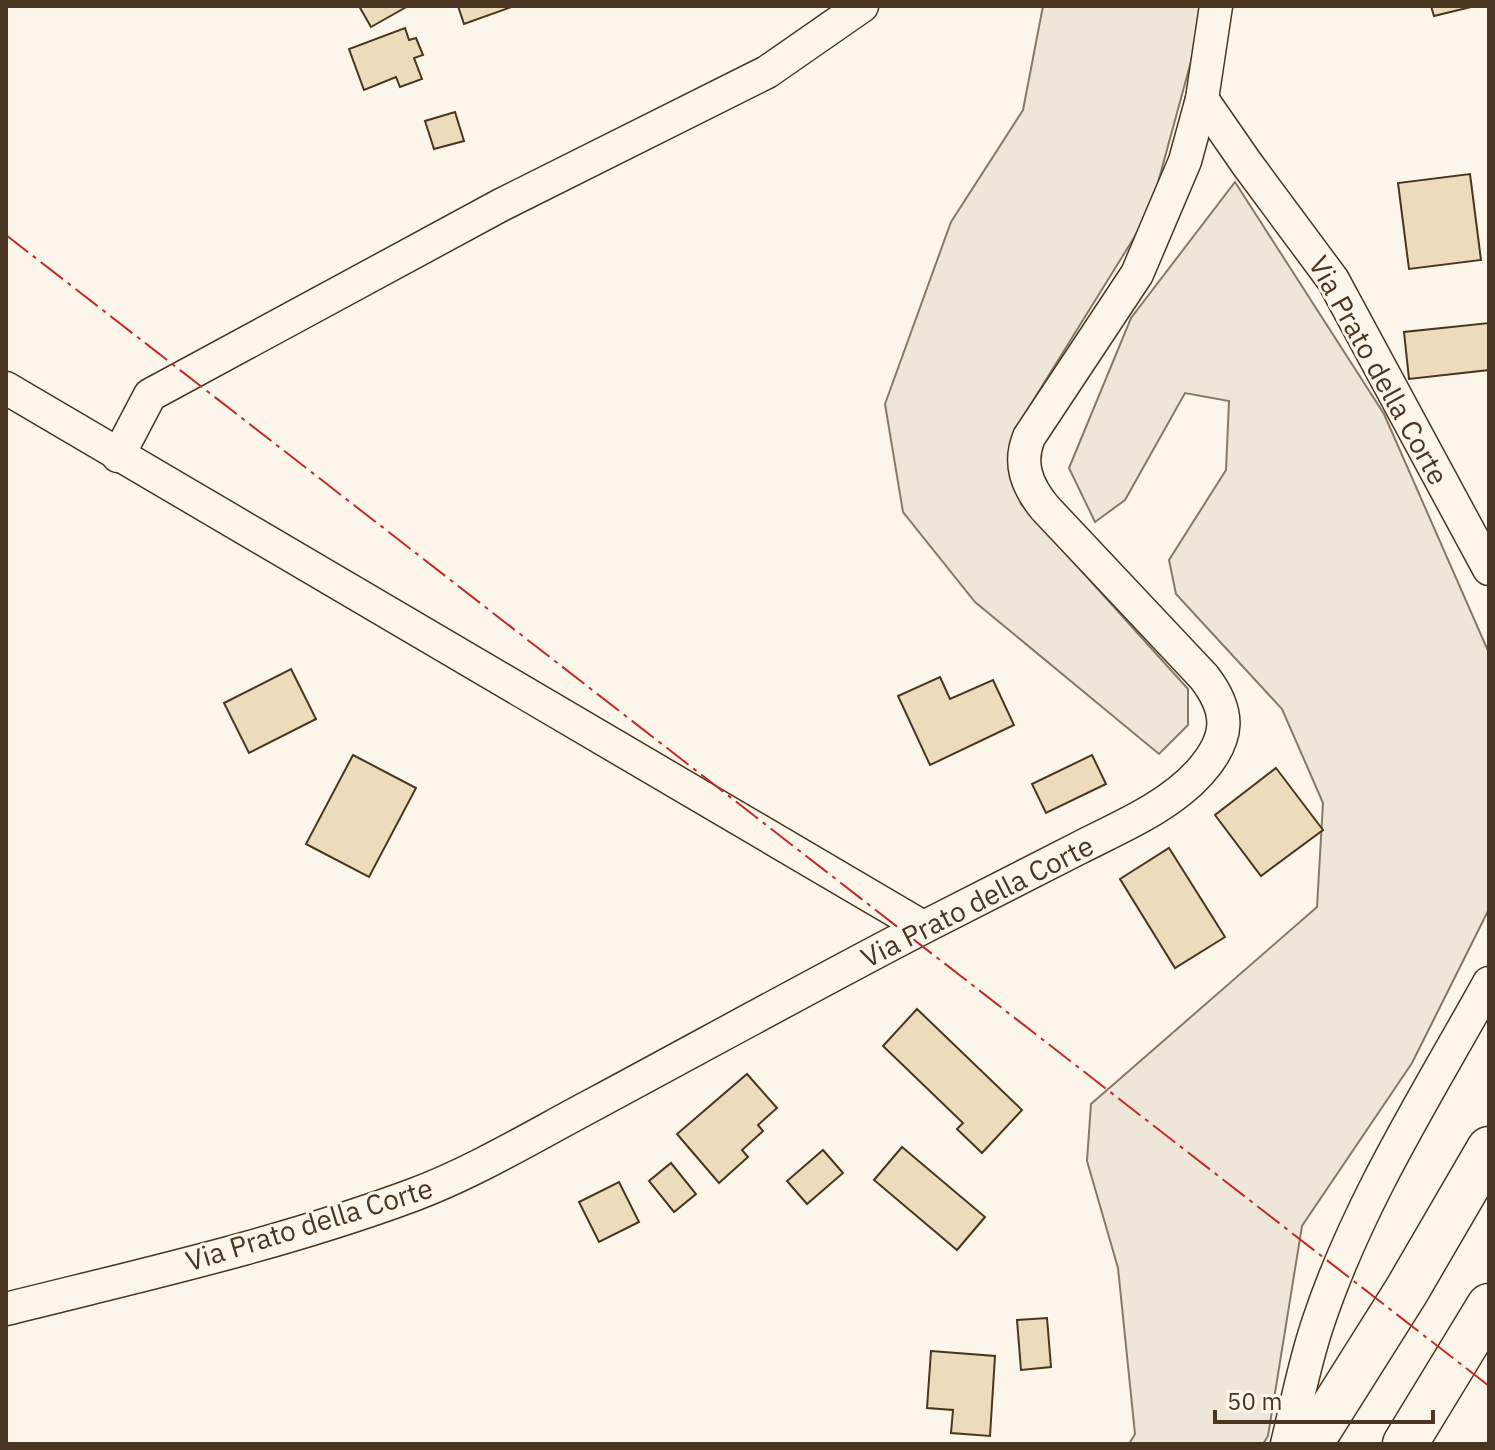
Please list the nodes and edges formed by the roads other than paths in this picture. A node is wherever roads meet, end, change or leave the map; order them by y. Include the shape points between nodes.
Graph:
1 (862, 6) edge
2 (1216, 6) edge
3 (1202, 99) junction
4 (6, 388) edge
5 (118, 456) junction
6 (1489, 569) edge
7 (923, 927) junction
8 (1489, 983) edge
9 (1489, 1149) edge
10 (1489, 1306) edge
11 (6, 1309) edge
12 (1287, 1444) edge
13 (1310, 1444) edge
14 (1405, 1444) edge

1 - 5 street via 767,72 501,205 150,395
2 - 3 street, Via Prato della Corte
3 - 6 street, Via Prato della Corte via 1333,280
3 - 7 street, Via Prato della Corte via 1185,161 1137,274 1029,437 1023,460 1029,486 1045,508 1215,691 1224,715 1221,737 1199,773 1166,800
4 - 5 street
5 - 7 street
7 - 11 street, Via Prato della Corte via 425,1190 232,1251
8 - 12 street via 1376,1185 1344,1255 1318,1321
9 - 13 highway
10 - 14 highway

